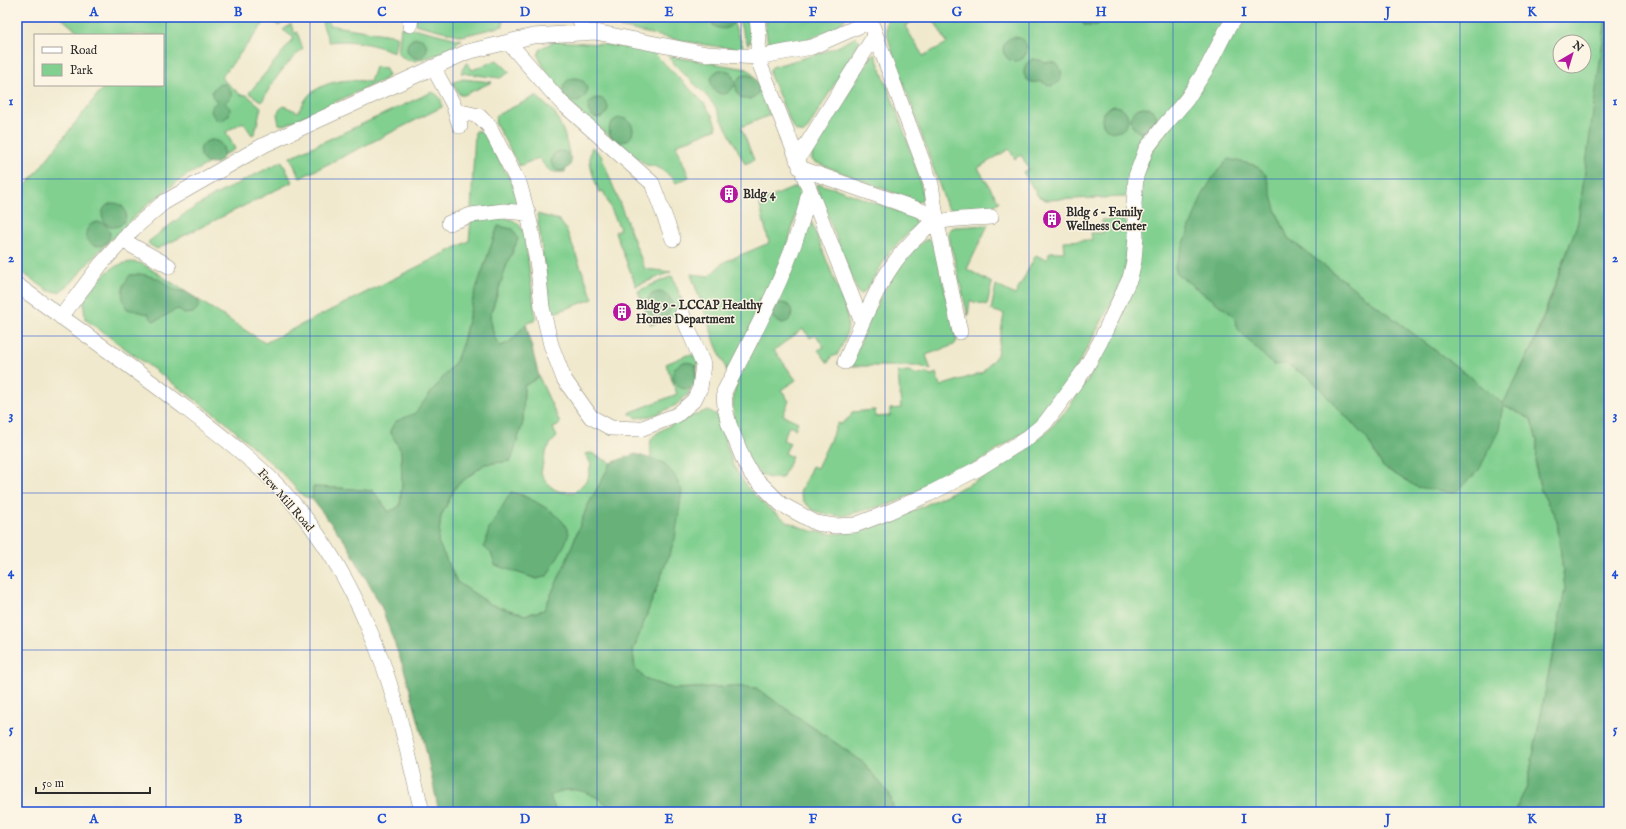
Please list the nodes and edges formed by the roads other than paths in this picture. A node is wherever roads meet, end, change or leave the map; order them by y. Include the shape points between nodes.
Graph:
1 (579, 17) edge
2 (757, 17) edge
3 (1235, 17) edge
4 (865, 20) edge
5 (584, 33) junction
6 (875, 35) junction
7 (508, 42) junction
8 (757, 57) junction
9 (433, 67) junction
10 (798, 164) junction
11 (809, 192) junction
12 (528, 213) junction
13 (992, 217) dead end
14 (449, 223) dead end
15 (937, 223) junction
16 (674, 238) dead end
17 (122, 240) junction
18 (169, 266) dead end
19 (17, 285) edge
20 (682, 314) dead end
21 (61, 317) junction
22 (862, 322) junction
23 (960, 332) dead end
24 (845, 362) dead end
25 (422, 812) edge

1 - 5 street
2 - 8 street
3 - 11 street via 1187,98 1146,149 1136,176 1136,235 1130,278 1089,362 1066,395 1045,423 1026,439 979,468 929,494 856,525 835,526 816,523 781,504 752,475 735,441 725,408 724,392 790,253
4 - 6 street
4 - 8 street via 812,47
5 - 7 street via 533,36
5 - 8 street via 595,32 707,54
6 - 10 street
6 - 15 street via 931,184
7 - 9 street via 467,52
7 - 16 street via 561,102 652,183
8 - 10 street
9 - 12 street via 458,118 479,116 489,126 520,186
9 - 17 street via 264,145 163,203
10 - 11 street
10 - 15 street via 922,211
11 - 22 street
12 - 14 street via 504,211 471,215
12 - 20 street via 542,307 551,345 564,380 591,417 611,428 640,429 677,415 694,400 700,388 703,364
13 - 15 street
15 - 22 street via 931,224 902,252 886,273
15 - 23 street
17 - 18 street
17 - 21 street
19 - 21 street, Frew Mill Road
21 - 25 street, Frew Mill Road via 238,449 278,487 305,519 333,558 370,629 386,671
22 - 24 street

